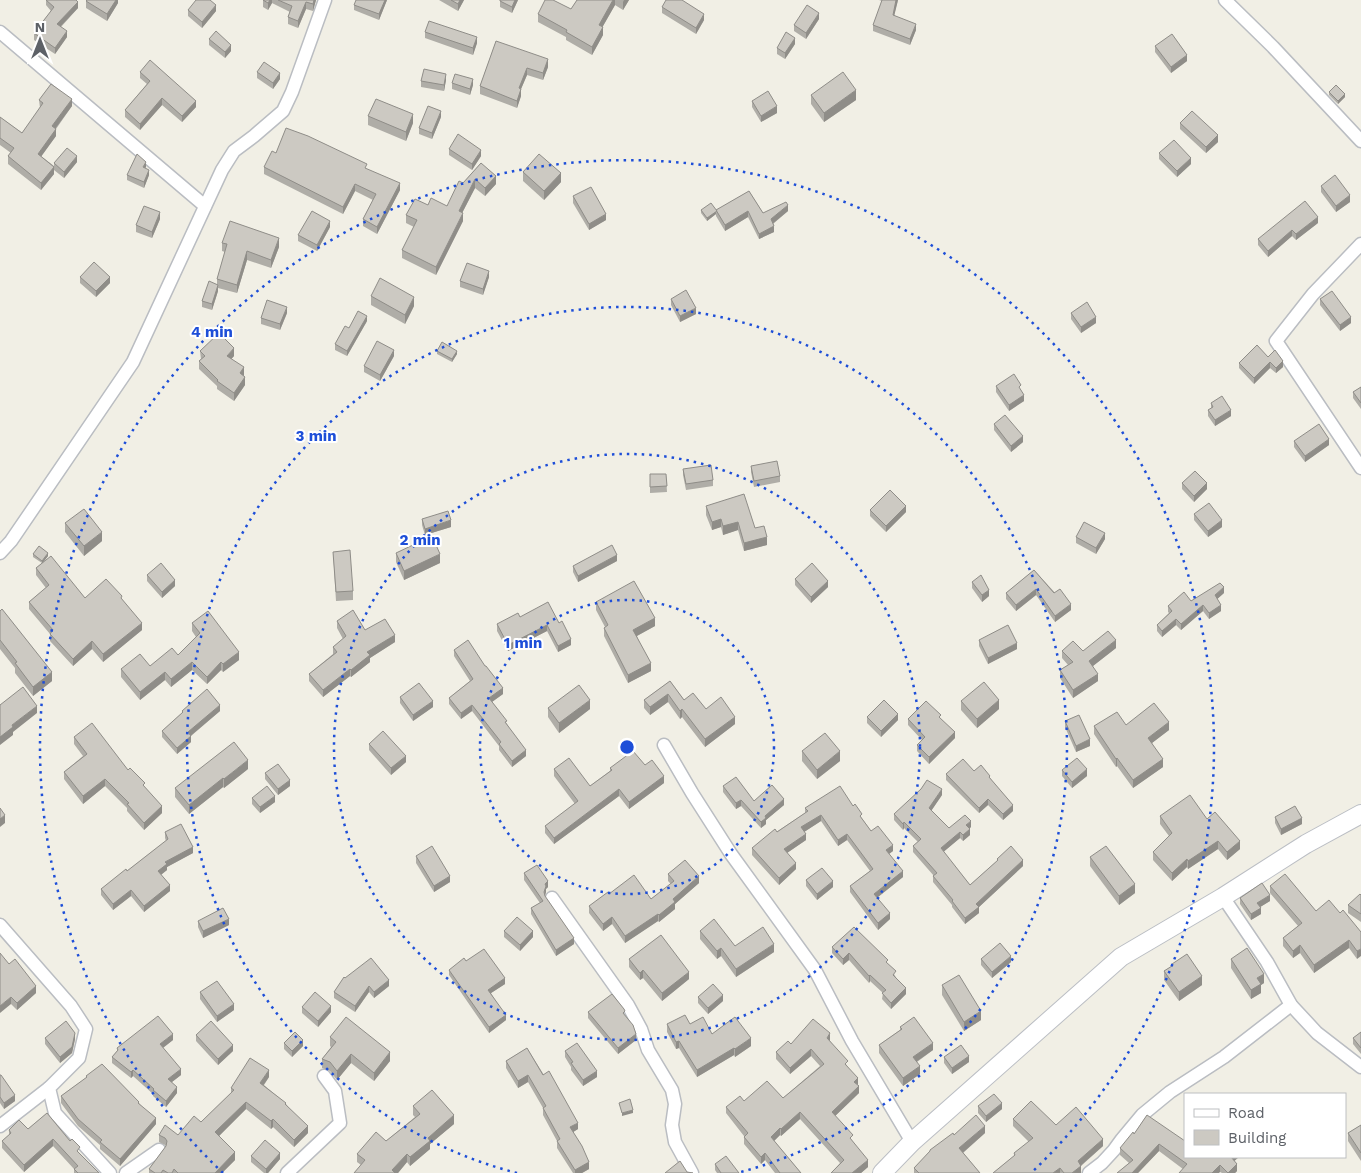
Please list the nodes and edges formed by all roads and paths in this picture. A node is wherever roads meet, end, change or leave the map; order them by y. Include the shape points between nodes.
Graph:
1 (325, 0) edge
2 (1225, 0) edge
3 (0, 32) edge
4 (1361, 141) edge
5 (205, 206) junction
6 (1361, 244) edge
7 (1361, 468) edge
8 (0, 554) edge
9 (664, 745) dead end
10 (1360, 815) edge
11 (1223, 897) junction
12 (552, 898) dead end
13 (0, 925) edge
14 (1291, 1005) junction
15 (1361, 1067) edge
16 (324, 1076) dead end
17 (49, 1088) junction
18 (0, 1126) edge
19 (912, 1142) junction
20 (159, 1150) dead end
21 (110, 1173) edge
22 (126, 1173) edge
23 (287, 1173) edge
24 (692, 1173) edge
25 (882, 1173) edge
26 (1089, 1173) edge

1 - 5 street via 283,111 234,151
2 - 4 street
3 - 5 street
5 - 8 street via 133,362
6 - 7 street via 1313,294 1276,341
9 - 19 street via 731,854 815,970 852,1041
10 - 11 street via 1306,844
11 - 14 street via 1267,962
11 - 19 street via 1121,957
12 - 24 street via 642,1029 648,1050 672,1090 675,1104 672,1125 676,1142
13 - 17 street via 71,1006 86,1029 79,1058
14 - 15 street via 1317,1034
14 - 26 street via 1142,1115 1114,1150
16 - 23 street via 335,1091 340,1123
17 - 18 street
17 - 21 street via 55,1112
19 - 25 street
20 - 22 street

